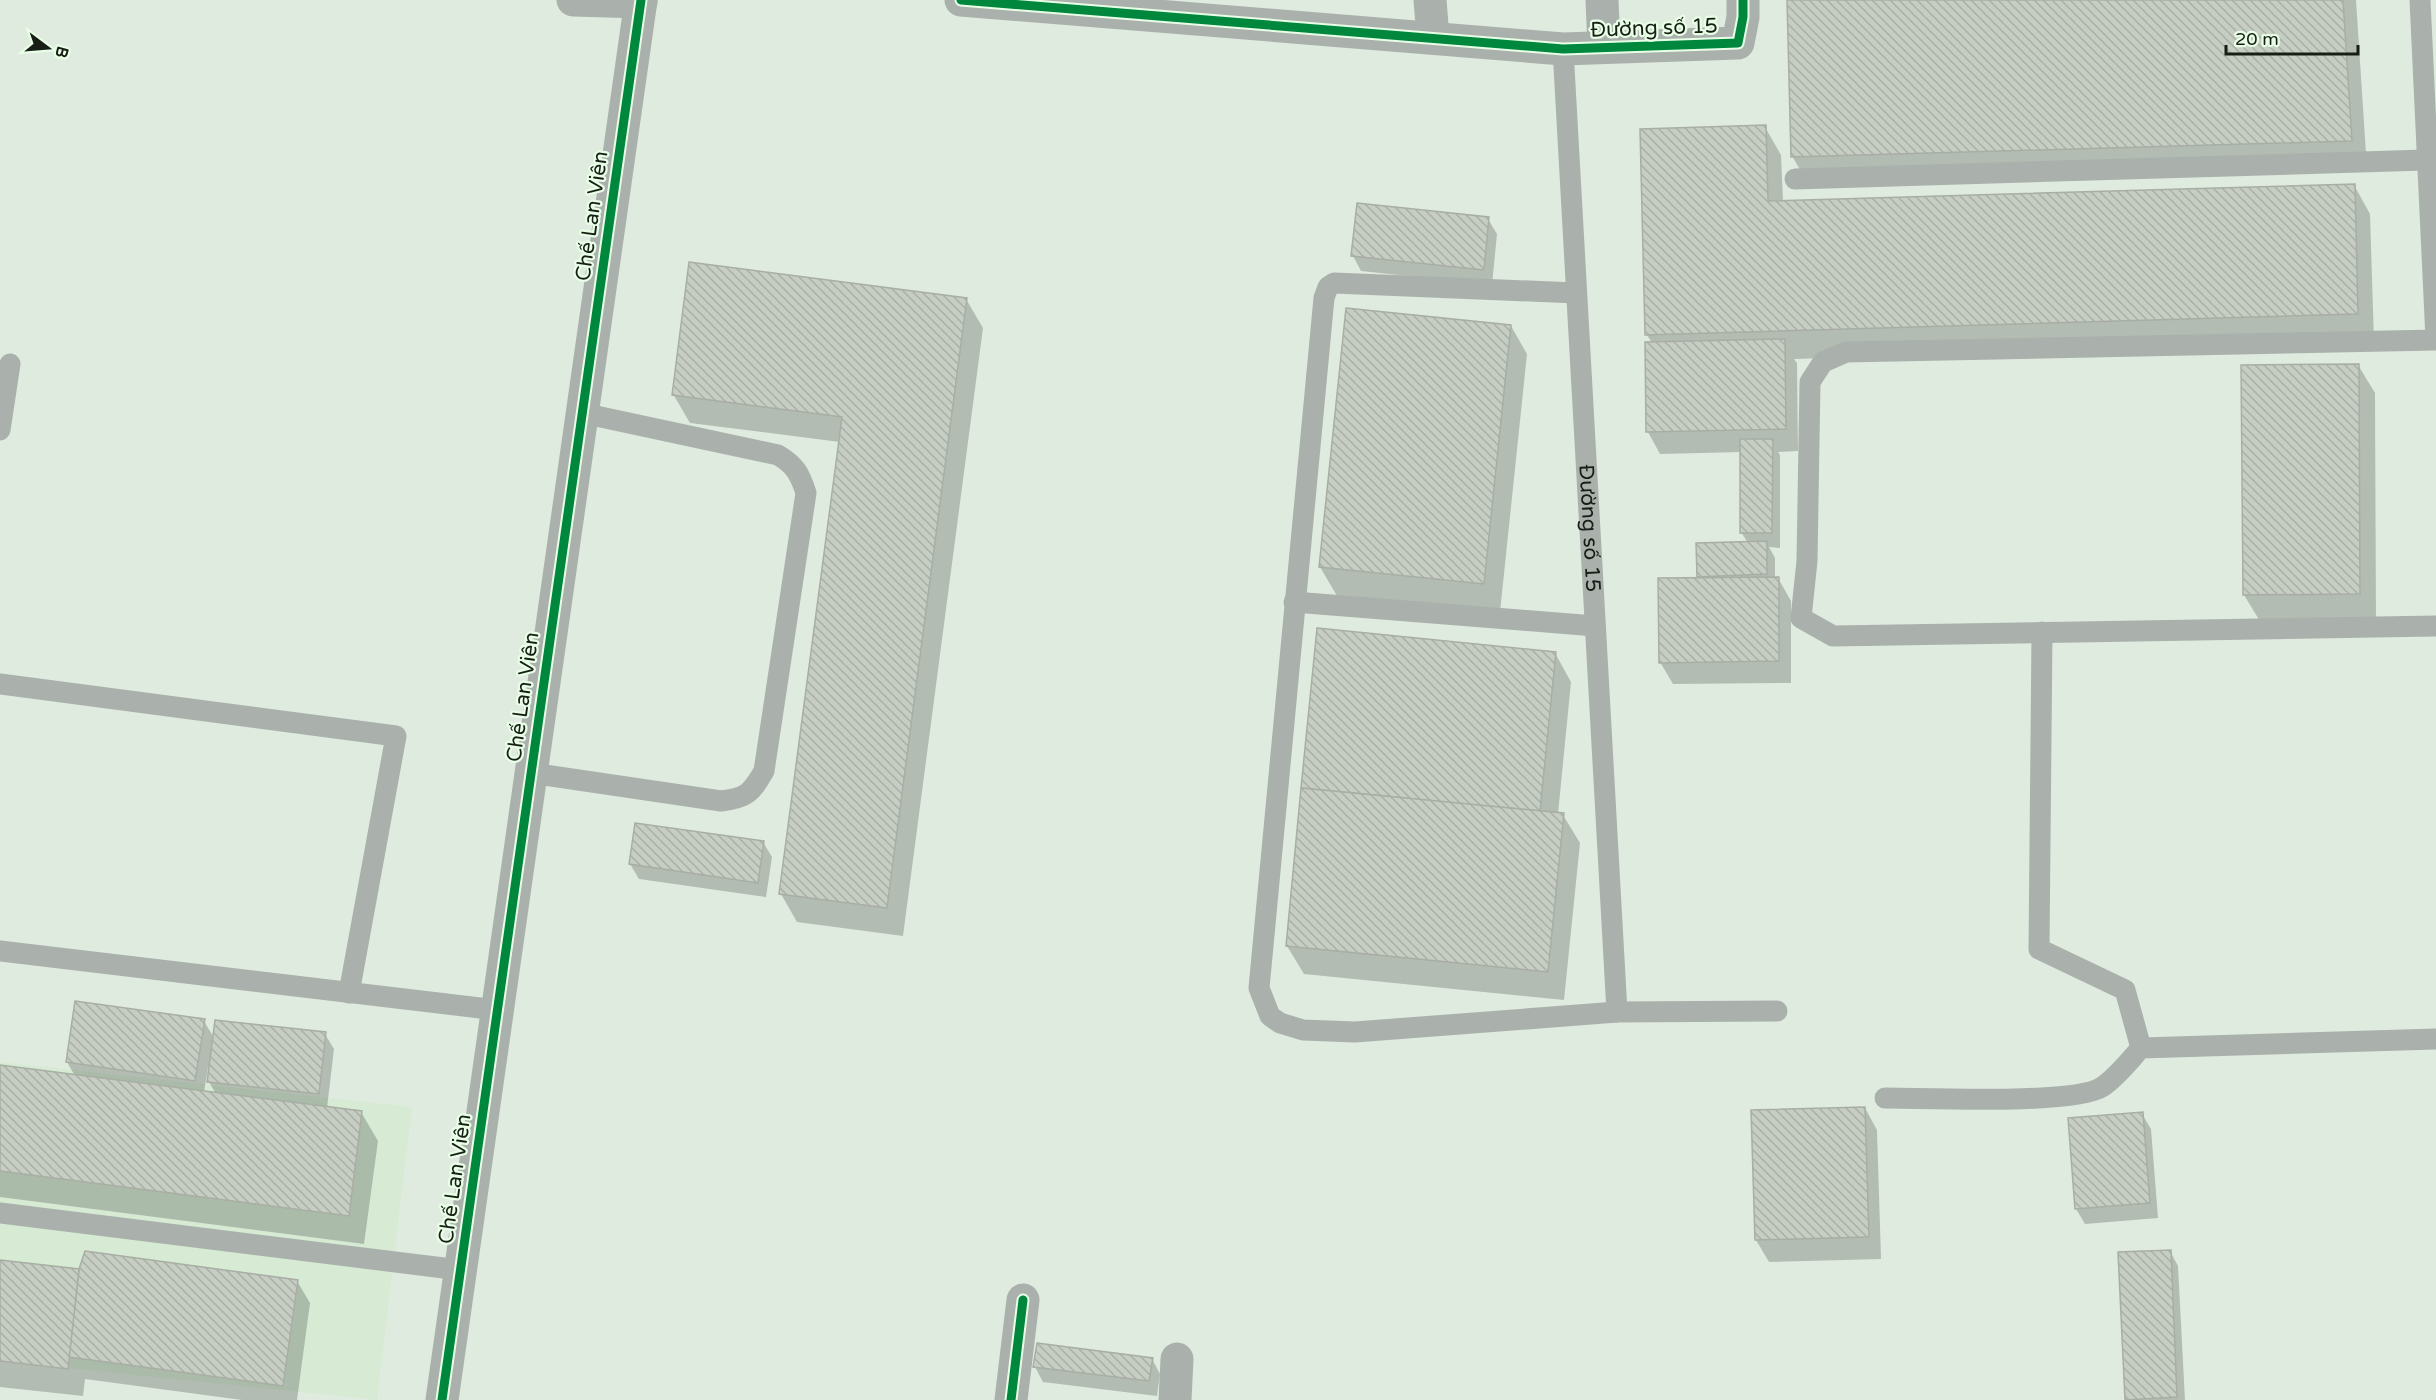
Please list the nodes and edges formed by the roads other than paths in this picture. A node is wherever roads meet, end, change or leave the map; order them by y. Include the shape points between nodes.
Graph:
1 (573, 0) edge
2 (961, 0) edge
3 (1430, 0) edge
4 (1602, 0) edge
5 (1743, 0) edge
6 (2420, 0) edge
7 (641, 1) edge
8 (1433, 38) junction
9 (2428, 44) edge
10 (1604, 47) junction
11 (1563, 48) junction
12 (2426, 160) junction
13 (1795, 179) dead end
14 (1576, 293) junction
15 (2436, 340) edge
16 (9, 364) dead end
17 (582, 413) junction
18 (0, 430) edge
19 (1294, 602) junction
20 (1595, 626) junction
21 (2436, 626) edge
22 (2042, 632) junction
23 (0, 684) edge
24 (531, 774) junction
25 (0, 951) edge
26 (349, 993) junction
27 (497, 1010) junction
28 (1777, 1011) dead end
29 (1617, 1012) junction
30 (2436, 1039) edge
31 (2141, 1048) junction
32 (1886, 1098) dead end
33 (0, 1213) edge
34 (460, 1270) junction
35 (1023, 1300) dead end
36 (1177, 1359) dead end
37 (442, 1400) edge
38 (1011, 1400) edge
39 (1175, 1400) edge

1 - 7 street
2 - 8 street
3 - 8 street
4 - 10 street
5 - 10 street, Đường số 15 via 1738,44
6 - 9 lane
7 - 17 street, Chế Lan Viên
8 - 11 street
9 - 12 lane
10 - 11 street, Đường số 15
11 - 14 lane, Đường số 15
12 - 13 lane
12 - 15 lane
14 - 19 lane via 1334,284 1328,287
14 - 20 lane, Đường số 15
15 - 22 lane via 1846,352 1823,362 1810,382 1807,561 1801,618 1833,636
16 - 18 lane
17 - 24 street, Chế Lan Viên
17 - 24 lane via 778,455 799,472 806,493 764,771 753,790 740,799 721,801
19 - 20 lane
19 - 29 lane via 1259,988 1270,1016 1303,1030 1355,1032
20 - 29 lane, Đường số 15
21 - 22 lane
22 - 31 lane via 2039,949 2125,990
23 - 26 lane via 396,736
24 - 27 street, Chế Lan Viên
25 - 26 lane
26 - 27 lane
27 - 34 street, Chế Lan Viên
28 - 29 lane
30 - 31 lane
31 - 32 lane via 2101,1088 2086,1093 2046,1098
33 - 34 lane
34 - 37 street, Chế Lan Viên
35 - 38 street
36 - 39 street

